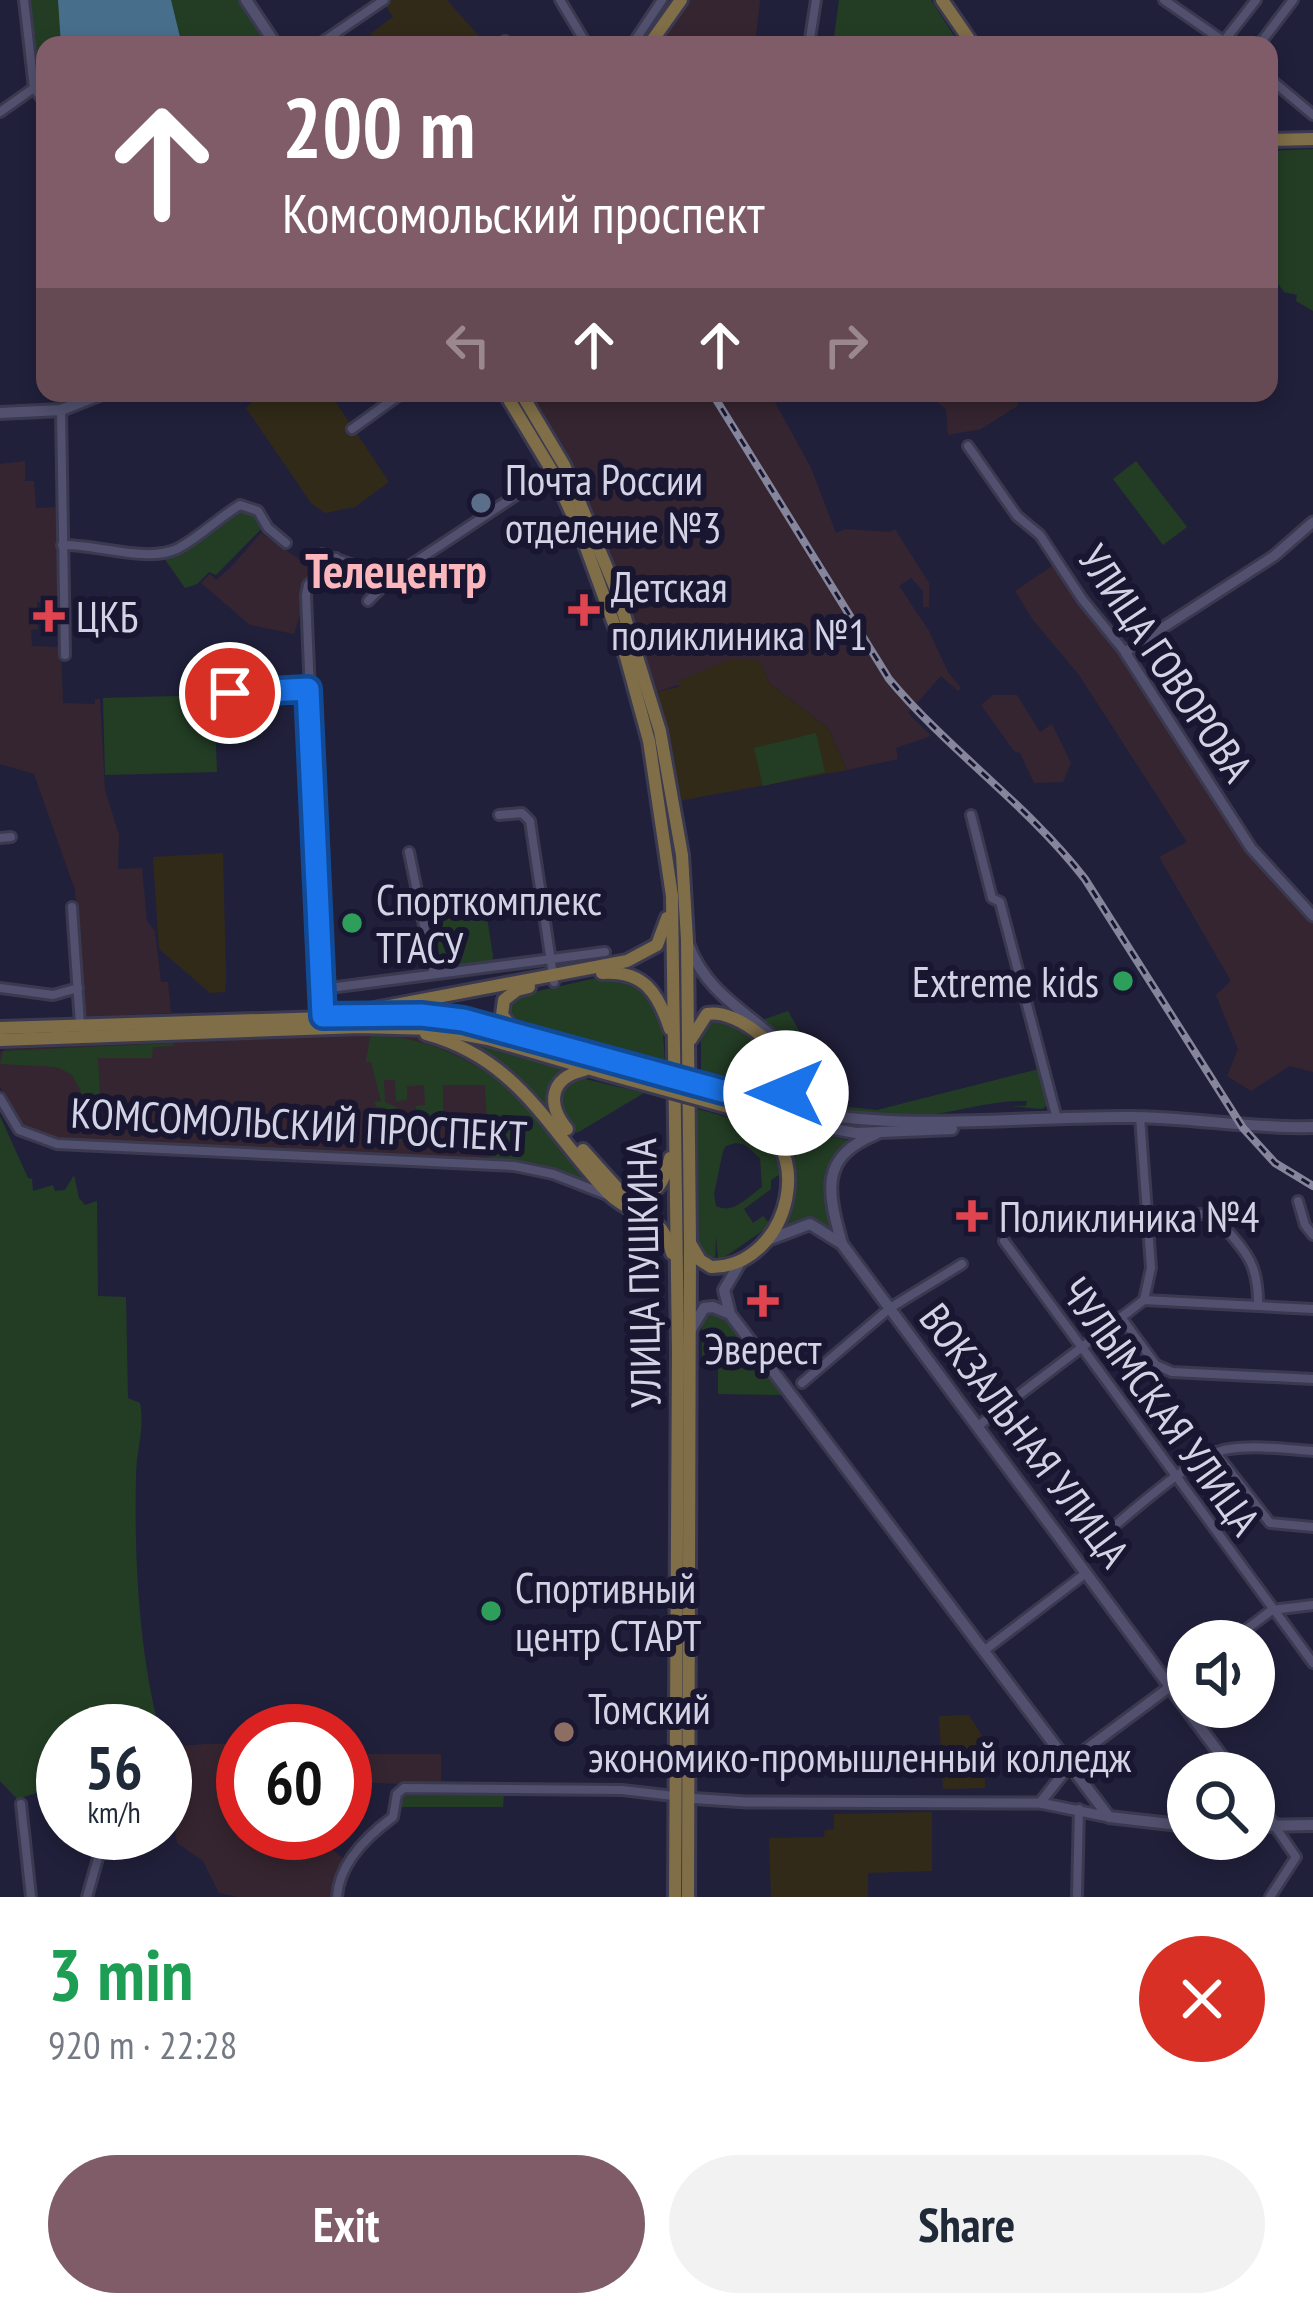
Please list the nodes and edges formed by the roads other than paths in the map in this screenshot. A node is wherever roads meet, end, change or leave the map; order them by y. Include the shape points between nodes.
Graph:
1 (23, 0) edge
2 (246, 0) edge
3 (383, 0) edge
4 (560, 0) edge
5 (662, 0) edge
6 (681, 0) edge
7 (816, 0) edge
8 (942, 0) edge
9 (1164, 0) edge
10 (1256, 0) edge
11 (1293, 0) edge
12 (269, 36) edge
13 (331, 36) edge
14 (582, 36) edge
15 (638, 36) edge
16 (655, 36) edge
17 (810, 36) edge
18 (967, 36) edge
19 (1216, 36) edge
20 (1231, 36) edge
21 (1266, 36) edge
22 (1278, 86) edge
23 (34, 88) junction
24 (36, 91) edge
25 (0, 112) edge
26 (1313, 115) edge
27 (1313, 139) edge
28 (1278, 140) edge
29 (81, 402) edge
30 (390, 402) edge
31 (510, 402) edge
32 (526, 402) edge
33 (61, 410) junction
34 (0, 412) edge
35 (352, 429) dead end
36 (968, 446) dead end
37 (552, 471) junction
38 (1313, 521) edge
39 (286, 543) dead end
40 (62, 544) junction
41 (322, 554) dead end
42 (336, 559) junction
43 (392, 578) junction
44 (368, 601) dead end
45 (1125, 652) junction
46 (64, 656) dead end
47 (308, 689) junction
48 (230, 693) dead end
49 (971, 814) dead end
50 (499, 815) dead end
51 (409, 852) dead end
52 (668, 856) junction
53 (72, 907) dead end
54 (1313, 916) edge
55 (687, 940) junction
56 (605, 952) dead end
57 (551, 958) junction
58 (434, 974) junction
59 (554, 979) junction
60 (0, 988) edge
61 (78, 988) junction
62 (322, 989) junction
63 (324, 1016) junction
64 (80, 1024) junction
65 (380, 1027) junction
66 (0, 1028) edge
67 (526, 1036) junction
68 (7, 1039) edge
69 (681, 1044) junction
70 (0, 1049) edge
71 (598, 1066) junction
72 (0, 1097) edge
73 (756, 1107) junction
74 (1140, 1117) junction
75 (843, 1120) junction
76 (1057, 1120) junction
77 (1313, 1126) edge
78 (876, 1134) junction
79 (674, 1138) junction
80 (611, 1197) junction
81 (1298, 1201) dead end
82 (1147, 1215) junction
83 (1313, 1235) edge
84 (1004, 1241) dead end
85 (690, 1242) junction
86 (761, 1243) junction
87 (842, 1244) junction
88 (741, 1261) junction
89 (962, 1264) dead end
90 (677, 1278) junction
91 (1144, 1300) junction
92 (1258, 1306) junction
93 (890, 1308) junction
94 (1313, 1309) edge
95 (730, 1314) junction
96 (1121, 1317) junction
97 (689, 1336) junction
98 (1080, 1346) junction
99 (1313, 1379) edge
100 (802, 1384) dead end
101 (978, 1426) junction
102 (1313, 1451) edge
103 (1215, 1452) junction
104 (1177, 1477) junction
105 (1313, 1527) edge
106 (1092, 1545) dead end
107 (1086, 1573) junction
108 (1313, 1605) edge
109 (1272, 1610) junction
110 (1259, 1620) edge
111 (985, 1650) junction
112 (1313, 1663) edge
113 (1167, 1681) edge
114 (1167, 1689) edge
115 (1071, 1765) junction
116 (680, 1797) junction
117 (1040, 1803) junction
118 (21, 1804) dead end
119 (1079, 1808) junction
120 (1109, 1817) junction
121 (1167, 1824) edge
122 (1313, 1825) edge
123 (1275, 1826) edge
124 (1275, 1827) edge
125 (97, 1860) edge
126 (31, 1897) edge
127 (87, 1897) edge
128 (338, 1897) edge
129 (675, 1897) edge
130 (688, 1897) edge
131 (1077, 1897) edge
132 (1270, 1897) edge

1 - 23 street
2 - 12 main road
3 - 13 street
4 - 14 street
5 - 15 street
6 - 16 main road
7 - 17 street
8 - 18 main road
9 - 19 street
10 - 20 street
11 - 21 street
22 - 26 street
23 - 24 street
23 - 25 street
27 - 28 main road
29 - 33 main road
30 - 35 street
31 - 37 main road, УЛИЦА ПУШКИНА
32 - 55 main road, УЛИЦА ПУШКИНА via 592,526 638,651 673,800
33 - 34 main road
33 - 40 street
36 - 45 street, УЛИЦА ГОВОРОВА
37 - 43 street
37 - 52 main road, УЛИЦА ПУШКИНА via 639,698
38 - 45 street via 1274,556
39 - 40 street via 258,511 240,505 171,551
40 - 46 street
41 - 42 street
42 - 43 street
42 - 47 street via 308,584
43 - 44 street
45 - 54 street, УЛИЦА ГОВОРОВА via 1251,848
47 - 48 street
47 - 62 street
49 - 76 street
50 - 57 street via 522,813 530,821
51 - 58 street
52 - 59 main road via 666,925 657,945
52 - 69 main road, УЛИЦА ПУШКИНА
53 - 61 street
55 - 69 main road, УЛИЦА ПУШКИНА
55 - 75 main road via 714,989 794,1056 823,1105
56 - 57 street
57 - 58 street
57 - 59 street
58 - 62 street
59 - 63 main road
59 - 67 main road via 504,1000 505,1021
59 - 69 main road via 616,972 640,979
60 - 61 street
61 - 64 street
62 - 63 street
63 - 64 main road, КОМСОМОЛЬСКИЙ ПРОСПЕКТ
63 - 67 main road, КОМСОМОЛЬСКИЙ ПРОСПЕКТ via 442,1016
64 - 66 main road, КОМСОМОЛЬСКИЙ ПРОСПЕКТ
65 - 68 main road, КОМСОМОЛЬСКИЙ ПРОСПЕКТ
65 - 71 main road, КОМСОМОЛЬСКИЙ ПРОСПЕКТ via 448,1031
65 - 80 main road via 433,1036 491,1063 525,1091
67 - 71 main road, КОМСОМОЛЬСКИЙ ПРОСПЕКТ
68 - 70 street, КОМСОМОЛЬСКИЙ ПРОСПЕКТ
69 - 73 main road via 707,1014 722,1012 747,1028 790,1070 786,1093
69 - 79 main road, УЛИЦА ПУШКИНА
69 - 85 main road, УЛИЦА ПУШКИНА
71 - 73 main road, bridge
71 - 79 main road via 557,1083 553,1107 618,1189 641,1196 656,1189
72 - 80 street, КОМСОМОЛЬСКИЙ ПРОСПЕКТ via 20,1130 58,1144 536,1169
73 - 75 main road
73 - 78 main road via 814,1127
73 - 86 main road via 788,1172 787,1206
74 - 76 main road
74 - 77 main road
74 - 82 street
75 - 76 main road
76 - 78 main road
78 - 87 main road, ВОКЗАЛЬНАЯ УЛИЦА via 847,1149 834,1167
79 - 90 main road, УЛИЦА ПУШКИНА
80 - 90 main road via 662,1227
81 - 83 street
82 - 91 street
82 - 92 street via 1213,1214 1253,1263
84 - 98 street, ЧУЛЫМСКАЯ УЛИЦА
85 - 88 main road via 710,1267
85 - 97 main road, УЛИЦА ПУШКИНА
86 - 87 main road via 810,1224
86 - 88 main road
87 - 93 main road, ВОКЗАЛЬНАЯ УЛИЦА
88 - 95 main road via 724,1290
89 - 93 street
90 - 116 main road, УЛИЦА ПУШКИНА
91 - 92 street
91 - 96 street
92 - 94 street
93 - 100 street
93 - 101 main road, ВОКЗАЛЬНАЯ УЛИЦА
95 - 97 main road via 704,1308
95 - 111 main road
96 - 98 street
96 - 99 street via 1156,1364 1172,1372
97 - 116 main road, УЛИЦА ПУШКИНА
98 - 101 street
98 - 104 street, ЧУЛЫМСКАЯ УЛИЦА
101 - 107 main road, ВОКЗАЛЬНАЯ УЛИЦА
102 - 103 street
103 - 104 street
103 - 105 street via 1270,1523
104 - 106 street
104 - 109 street, ЧУЛЫМСКАЯ УЛИЦА
107 - 111 street
107 - 113 main road, ВОКЗАЛЬНАЯ УЛИЦА
108 - 109 street
109 - 110 street
109 - 112 street, ЧУЛЫМСКАЯ УЛИЦА
111 - 115 main road
114 - 115 street
115 - 117 street
115 - 120 main road
116 - 117 street
116 - 128 street via 404,1788 393,1817 345,1866
116 - 129 main road, УЛИЦА ПУШКИНА
116 - 130 main road, УЛИЦА ПУШКИНА
117 - 119 street
118 - 126 street
119 - 120 street
119 - 131 street
120 - 121 main road
122 - 123 main road
124 - 132 street via 1296,1857
125 - 127 street

